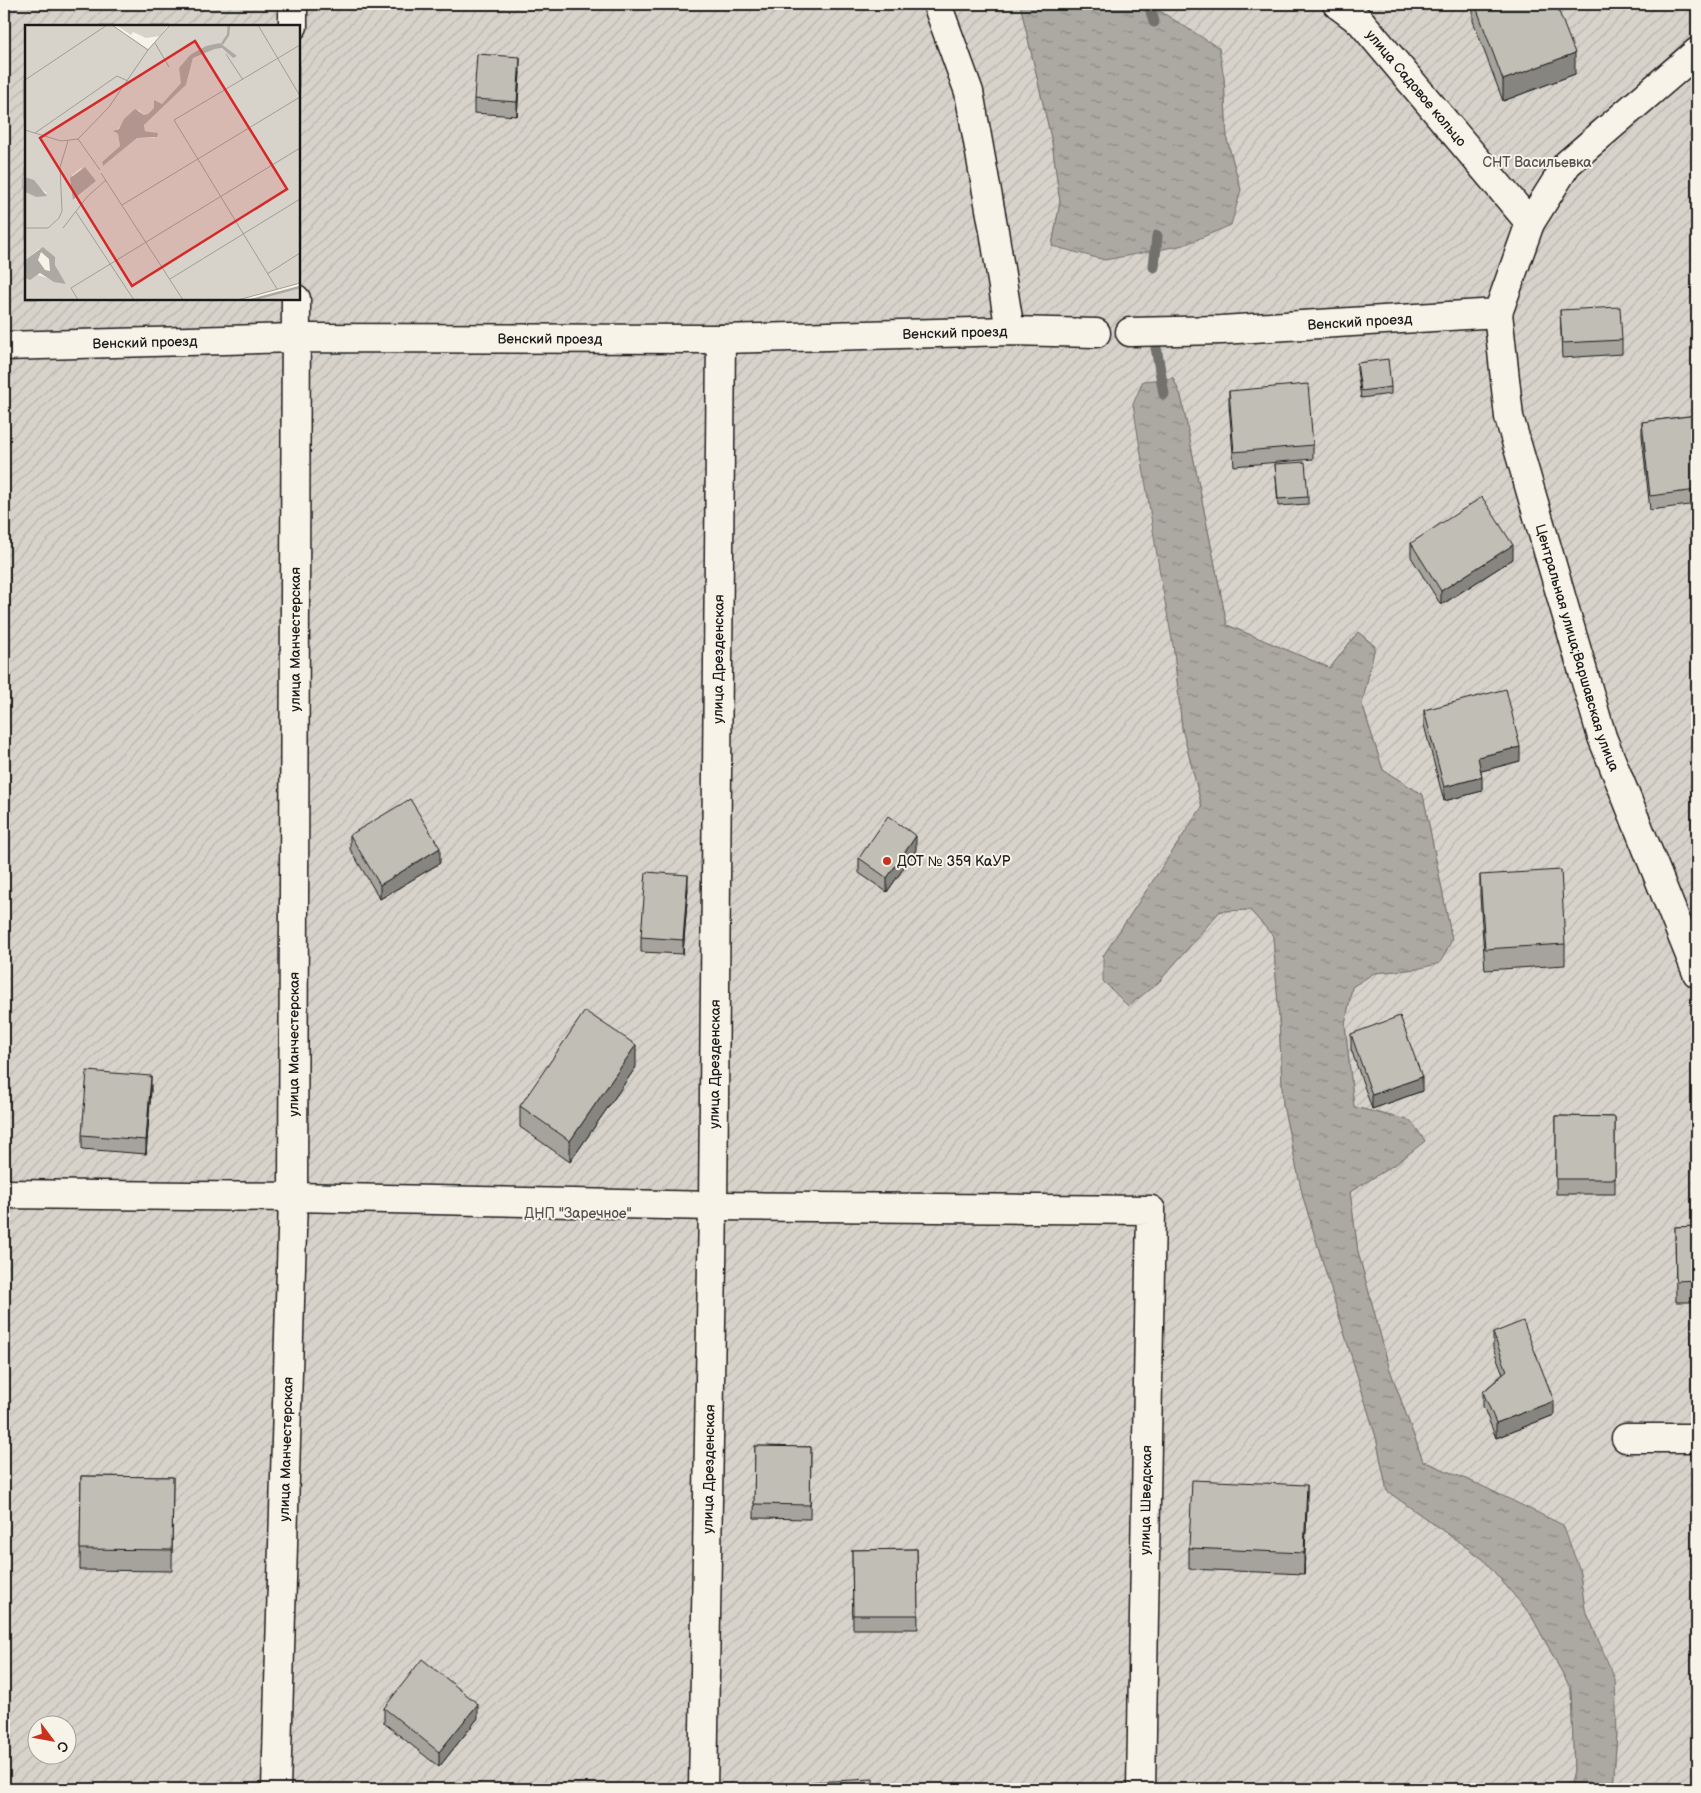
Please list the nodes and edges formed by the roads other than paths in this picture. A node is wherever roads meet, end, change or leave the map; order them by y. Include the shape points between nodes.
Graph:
1 (292, 4) edge
2 (937, 4) edge
3 (1337, 4) edge
4 (293, 25) edge
5 (1697, 52) edge
6 (1530, 223) junction
7 (296, 300) edge
8 (1498, 313) junction
9 (1010, 331) junction
10 (1130, 332) dead end
11 (1096, 333) dead end
12 (296, 338) junction
13 (721, 339) junction
14 (4, 346) edge
15 (1697, 973) edge
16 (4, 1194) edge
17 (292, 1197) junction
18 (713, 1206) junction
19 (1626, 1438) dead end
20 (1697, 1438) edge
21 (276, 1789) edge
22 (703, 1789) edge
23 (1141, 1789) edge

1 - 4 street
2 - 9 street via 969,92
3 - 6 street, улица Садовое кольцо via 1361,22
5 - 6 street via 1567,164
6 - 8 street
7 - 12 street, улица Манчестерская
8 - 10 street, Венский проезд via 1221,330
8 - 15 street, Центральная улица;Варшавская улица via 1508,416 1602,737
9 - 11 street, Венский проезд
9 - 13 street, Венский проезд
12 - 13 street, Венский проезд
12 - 14 street, Венский проезд
12 - 17 street, улица Манчестерская
13 - 18 street, улица Дрезденская
16 - 17 street
17 - 18 street
17 - 21 street, улица Манчестерская
18 - 22 street, улица Дрезденская
18 - 23 street, улица Шведская via 1151,1210
19 - 20 street

